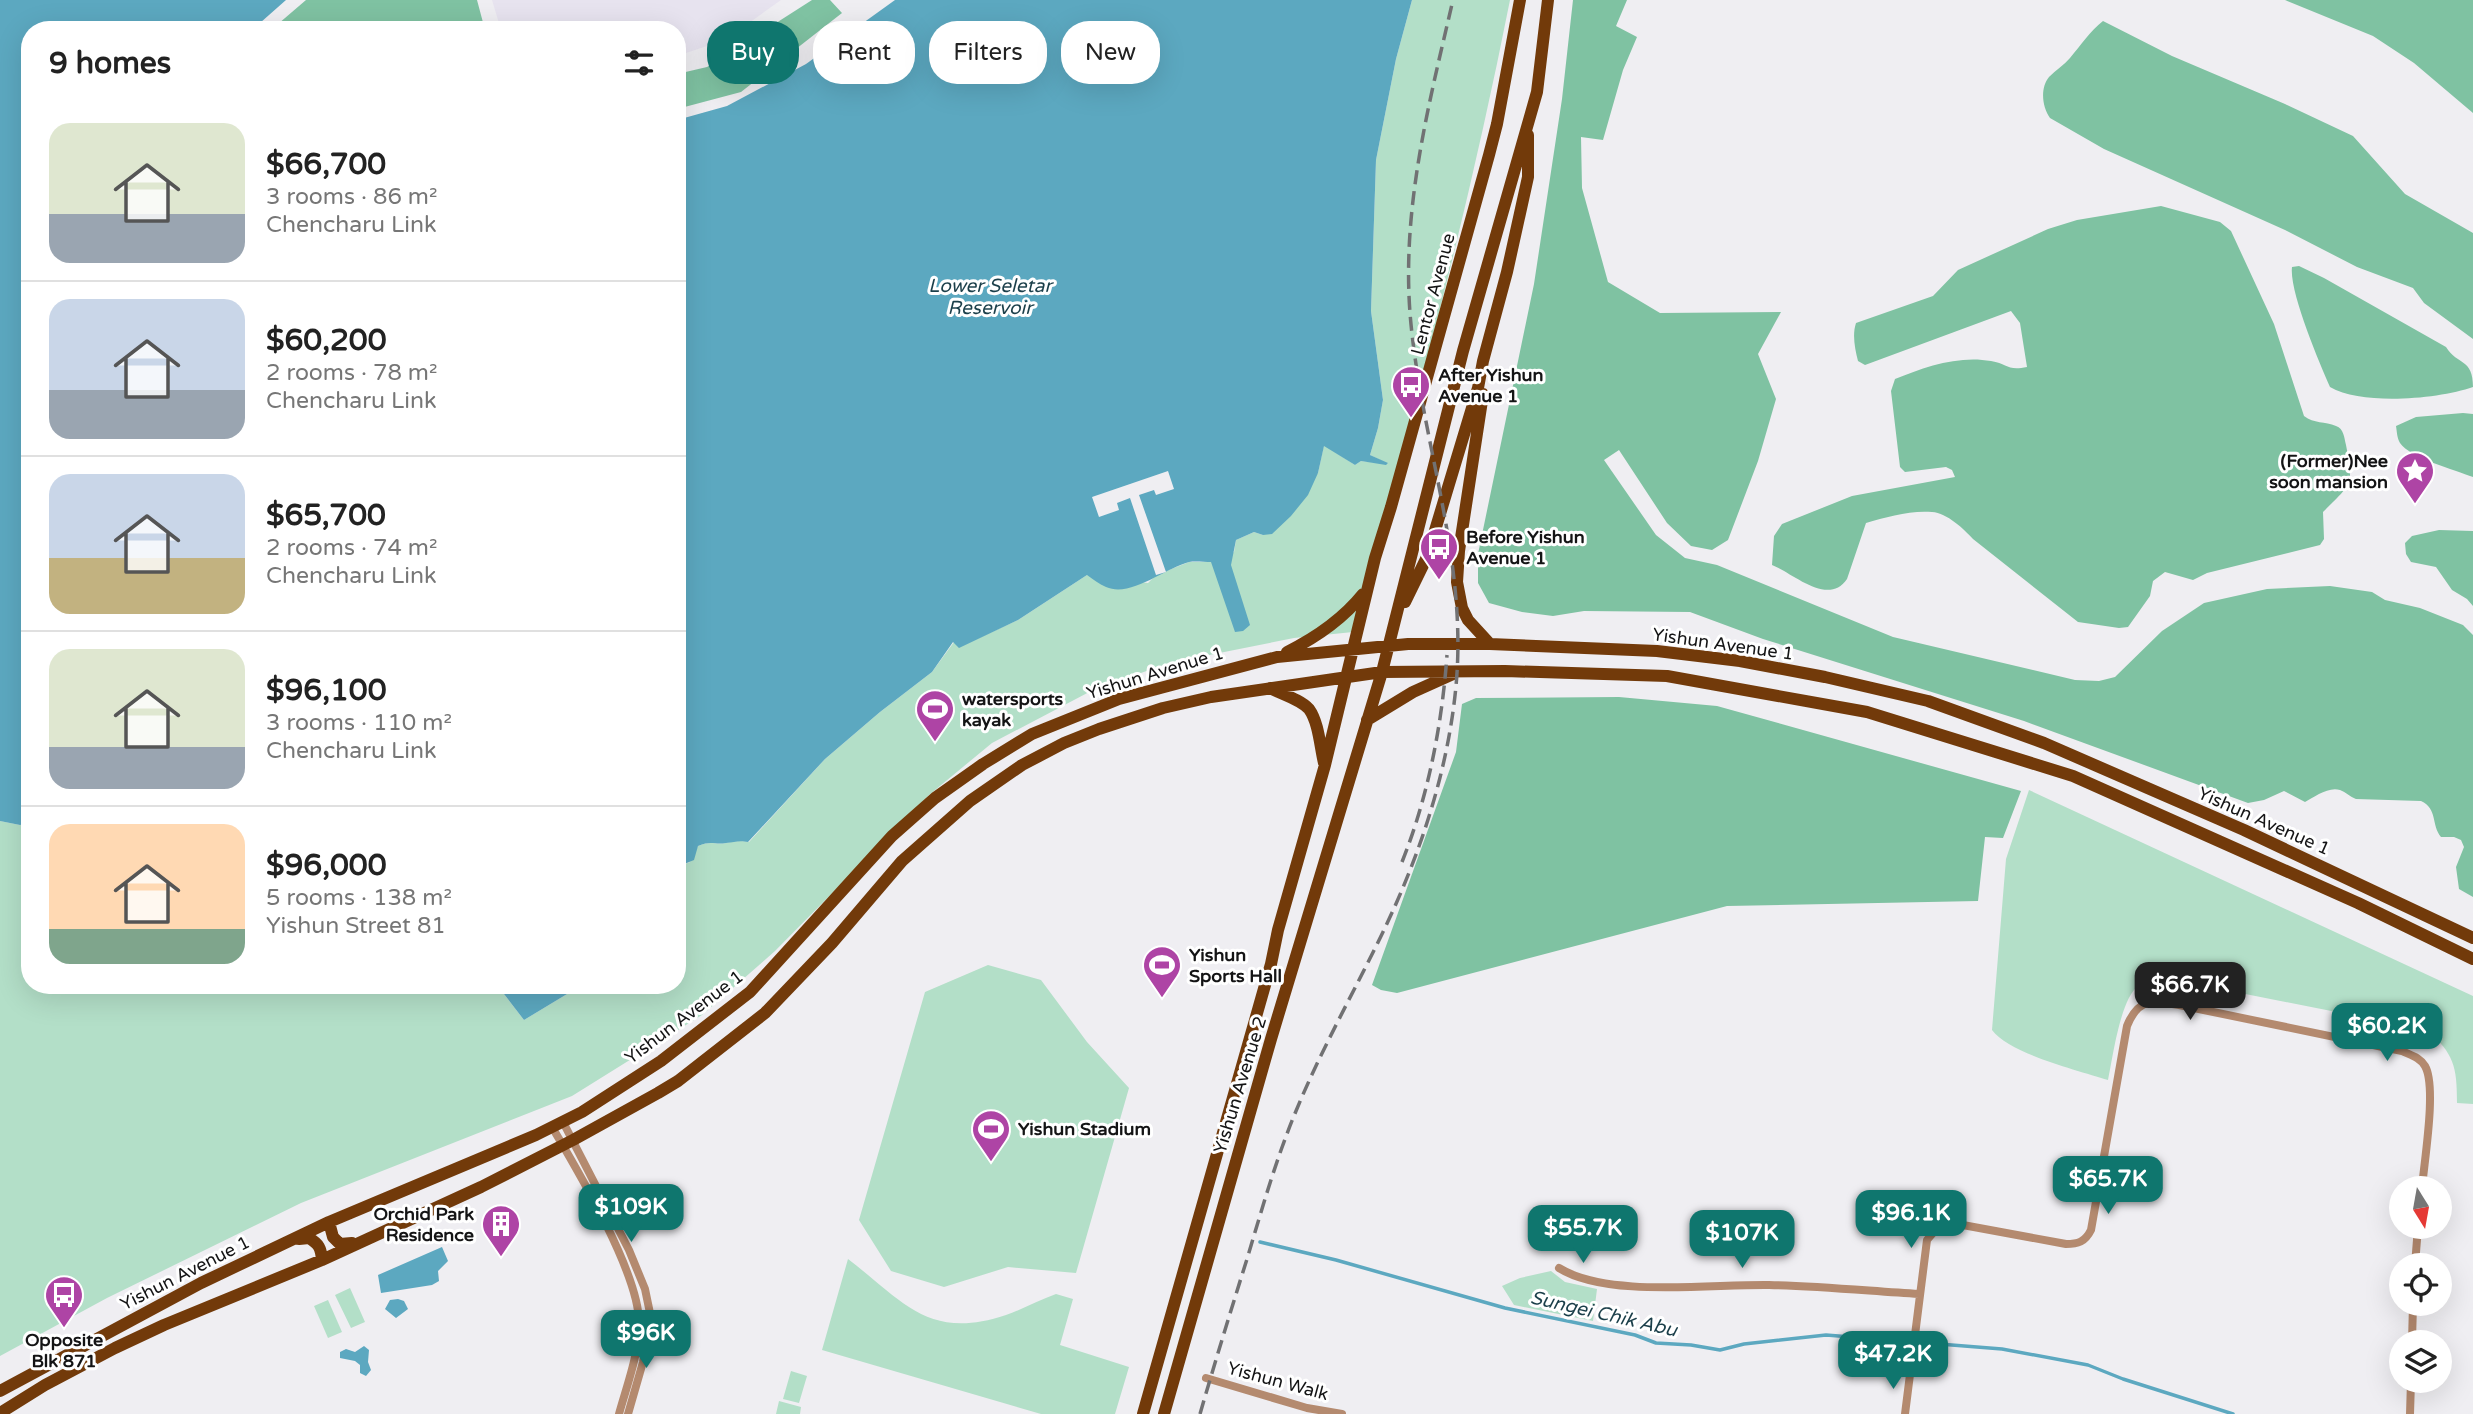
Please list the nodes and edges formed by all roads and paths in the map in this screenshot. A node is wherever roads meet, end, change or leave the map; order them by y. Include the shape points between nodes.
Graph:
1 (1520, 0) edge
2 (1548, 0) edge
3 (1528, 120) junction
4 (1492, 329) junction
5 (1366, 591) junction
6 (1396, 618) junction
7 (1490, 644) junction
8 (1389, 645) junction
9 (1353, 648) junction
10 (1277, 657) junction
11 (1459, 671) junction
12 (1382, 672) junction
13 (1348, 676) junction
14 (1269, 688) junction
15 (1119, 699) junction
16 (1140, 716) junction
17 (1367, 720) junction
18 (1325, 765) junction
19 (2473, 938) edge
20 (2473, 959) edge
21 (558, 1124) junction
22 (568, 1143) junction
23 (2423, 1176) edge
24 (329, 1222) junction
25 (290, 1241) junction
26 (363, 1241) junction
27 (322, 1260) junction
28 (1559, 1268) dead end
29 (1919, 1294) junction
30 (1206, 1378) dead end
31 (0, 1391) edge
32 (2411, 1393) edge
33 (0, 1413) edge
34 (619, 1414) edge
35 (628, 1414) edge
36 (1143, 1414) edge
37 (1164, 1414) edge
38 (1342, 1414) edge
39 (1905, 1414) edge
40 (2410, 1414) edge

1 - 5 main road, Lentor Avenue via 1494,134
2 - 3 main road via 1538,92
3 - 4 main road via 1528,177
3 - 6 main road via 1438,442
4 - 6 main road via 1427,557
4 - 7 main road via 1457,582 1468,620
5 - 9 main road, Lentor Avenue
5 - 10 main road via 1324,631
6 - 8 main road
7 - 8 main road, Yishun Avenue 1
7 - 19 main road, Yishun Avenue 1 via 1657,651 1740,661 1928,701 2044,743 2244,830
8 - 9 main road, Yishun Avenue 1
8 - 12 main road, Yishun Avenue 2
9 - 10 main road, Yishun Avenue 1
9 - 13 main road, Lentor Avenue
10 - 15 main road, Yishun Avenue 1
11 - 12 main road, Yishun Avenue 1
11 - 17 main road
11 - 20 main road, Yishun Avenue 1 via 1667,676 1867,712 2073,776
12 - 13 main road, Yishun Avenue 1
12 - 17 main road, Yishun Avenue 2
13 - 14 main road, Yishun Avenue 1
13 - 18 main road, Yishun Avenue 2
14 - 16 main road, Yishun Avenue 1 via 1211,697
14 - 18 main road via 1309,709
15 - 16 main road via 1147,699 1149,708
15 - 21 main road, Yishun Avenue 1 via 1032,734 935,798 892,836 750,992 661,1061
16 - 22 main road, Yishun Avenue 1 via 1064,743 970,801 902,861 765,1013 678,1081
17 - 37 main road, Yishun Avenue 2
18 - 36 main road, Yishun Avenue 2
21 - 22 street
21 - 24 main road, Yishun Avenue 1
22 - 26 main road, Yishun Avenue 1
22 - 34 street via 634,1290 640,1321
22 - 35 street via 629,1250 652,1318
23 - 29 street via 2430,1086 2418,1058 2402,1051 2148,1002 2132,1013 2127,1026 2088,1237 2066,1244 1945,1224 1927,1240
24 - 25 main road, Yishun Avenue 1
24 - 26 main road via 340,1244
25 - 27 main road via 309,1238 321,1247
25 - 31 main road, Yishun Avenue 1 via 166,1301
26 - 27 main road, Yishun Avenue 1
27 - 33 main road, Yishun Avenue 1 via 152,1331
28 - 29 street via 1592,1283 1801,1286
29 - 39 street
30 - 38 street, Yishun Walk
32 - 40 street

